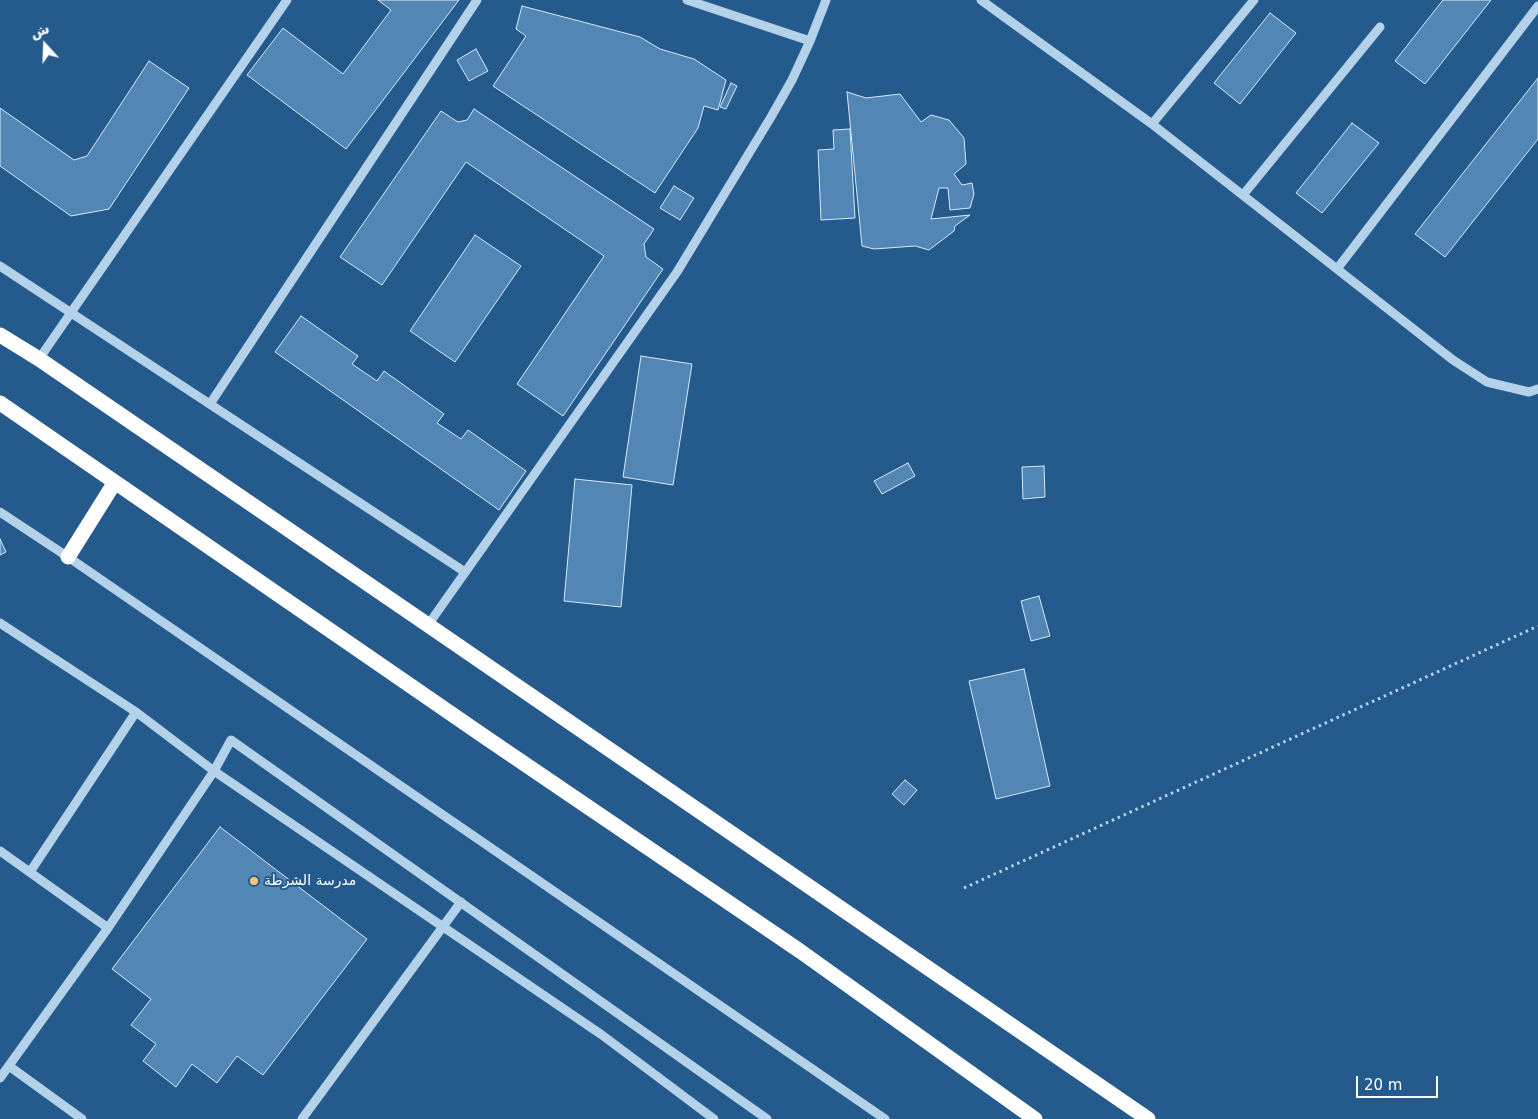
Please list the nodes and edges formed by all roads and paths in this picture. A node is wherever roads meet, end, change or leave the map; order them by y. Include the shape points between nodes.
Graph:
1 (287, 0) edge
2 (477, 0) edge
3 (687, 0) edge
4 (826, 0) edge
5 (981, 0) edge
6 (1254, 0) edge
7 (1538, 6) edge
8 (1380, 27) dead end
9 (810, 40) junction
10 (1152, 124) junction
11 (1243, 195) junction
12 (0, 266) edge
13 (1337, 269) junction
14 (71, 312) junction
15 (0, 335) edge
16 (39, 360) junction
17 (1538, 389) edge
18 (0, 403) edge
19 (210, 404) junction
20 (115, 482) junction
21 (0, 512) edge
22 (68, 557) junction
23 (465, 572) junction
24 (0, 623) edge
25 (428, 624) junction
26 (1538, 626) edge
27 (136, 712) junction
28 (214, 771) junction
29 (0, 851) edge
30 (30, 872) junction
31 (964, 888) dead end
32 (461, 902) junction
33 (443, 927) junction
34 (108, 928) junction
35 (9, 1066) junction
36 (0, 1078) edge
37 (82, 1119) edge
38 (302, 1119) edge
39 (714, 1119) edge
40 (767, 1119) edge
41 (885, 1119) edge
42 (1035, 1119) edge
43 (1148, 1119) edge

1 - 14 street
2 - 19 street
3 - 9 street
4 - 9 street
5 - 10 street
6 - 10 street
7 - 13 street
8 - 11 street
9 - 23 street via 771,117 677,272
10 - 11 street
11 - 13 street
12 - 14 street
13 - 17 street via 1453,360 1487,382 1529,392
14 - 16 street
14 - 19 street
15 - 16 highway
16 - 25 highway
18 - 20 highway
19 - 23 street
20 - 22 highway
20 - 42 highway via 800,951
21 - 22 street
22 - 41 street
23 - 25 street
24 - 27 street
25 - 43 highway
26 - 31 path
27 - 28 street
27 - 30 street
28 - 32 street via 231,740
28 - 33 street
28 - 34 street
29 - 30 street
30 - 34 street
32 - 33 street
32 - 40 street
33 - 38 street
33 - 39 street via 602,1036
34 - 35 street
35 - 36 street
35 - 37 street

